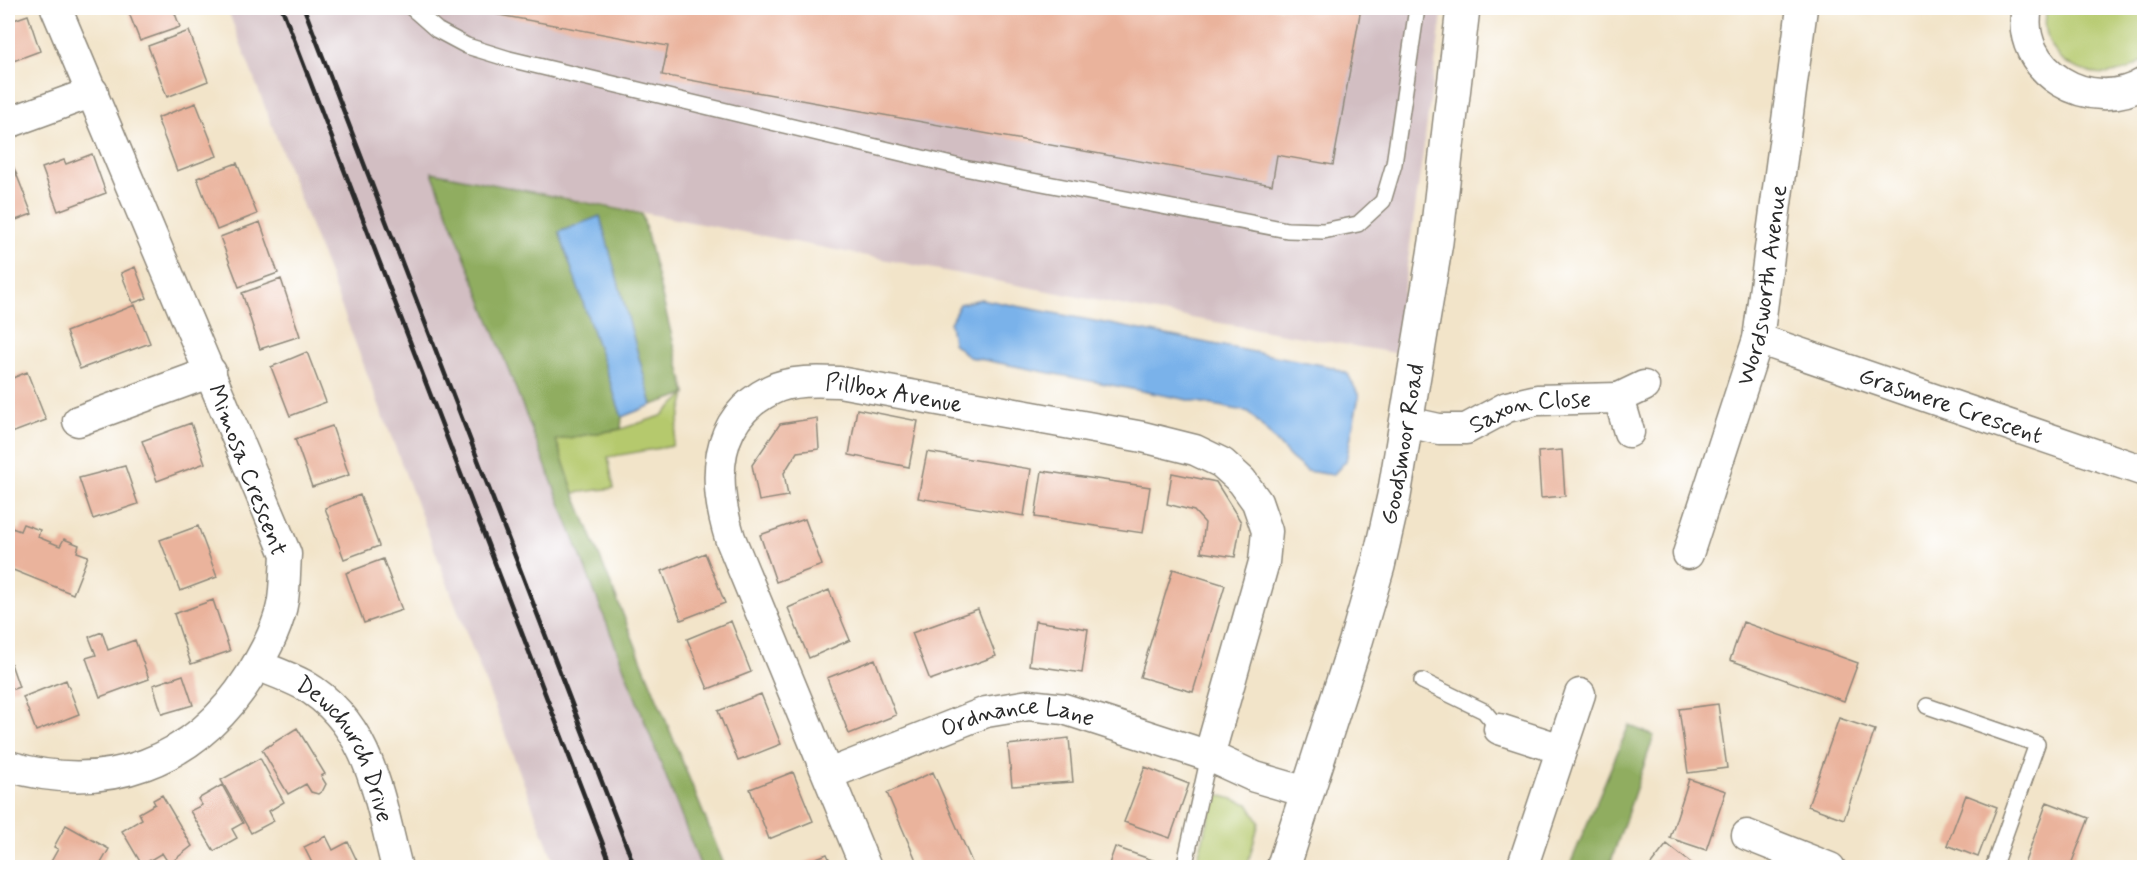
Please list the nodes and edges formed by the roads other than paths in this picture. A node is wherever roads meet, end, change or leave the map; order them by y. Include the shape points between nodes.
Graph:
1 (56, 8) edge
2 (412, 8) edge
3 (1417, 8) edge
4 (1463, 8) edge
5 (1802, 8) edge
6 (2027, 8) edge
7 (2145, 83) edge
8 (93, 92) junction
9 (8, 123) edge
10 (1758, 339) junction
11 (211, 372) junction
12 (78, 421) dead end
13 (1407, 422) junction
14 (1629, 432) dead end
15 (2145, 471) edge
16 (1688, 554) dead end
17 (257, 665) junction
18 (1422, 681) dead end
19 (1580, 694) dead end
20 (1927, 706) dead end
21 (1499, 729) joint
22 (1562, 749) junction
23 (1209, 756) junction
24 (8, 768) edge
25 (829, 774) junction
26 (1306, 792) junction
27 (1747, 835) dead end
28 (397, 867) edge
29 (866, 867) edge
30 (1184, 867) edge
31 (1283, 867) edge
32 (1522, 867) edge
33 (1830, 867) edge
34 (1993, 867) edge

1 - 8 street, Mimosa Crescent
2 - 3 lane via 437,30 467,46 611,84 964,168 1287,230 1323,231 1358,225 1383,201 1394,165
4 - 13 street, Goodsmoor Road via 1436,242
5 - 10 street, Wordsworth Avenue
6 - 7 street via 2029,38 2040,62 2058,81 2081,92 2108,96
8 - 9 street
8 - 11 street, Mimosa Crescent
10 - 15 street, Grasmere Crescent
10 - 16 street, Wordsworth Avenue
11 - 12 street
11 - 17 street, Mimosa Crescent via 286,555 282,602
13 - 14 street, Saxon Close via 1439,429 1466,429 1507,407 1537,400 1632,392
13 - 26 street, Goodsmoor Road via 1378,566
17 - 24 street, Mimosa Crescent via 223,714 177,750 141,766 113,775 77,777
17 - 28 street, Dewchurch Drive via 303,685 329,703 356,735 369,762
18 - 21 lane via 1484,711
19 - 22 street
20 - 34 lane via 2037,744
21 - 22 street
22 - 32 street
23 - 25 street, Ordnance Lane via 1064,709 1029,705 986,711
23 - 25 street, Pillbox Avenue via 1264,562 1267,531 1257,502 1242,481 1222,463 1195,450 1143,437 850,383 811,381 772,389 744,408 727,435 718,472 720,505 730,538
23 - 26 street, Ordnance Lane via 1255,777
23 - 30 lane
25 - 29 street, Pillbox Avenue
26 - 31 street, Goodsmoor Road
27 - 33 street

